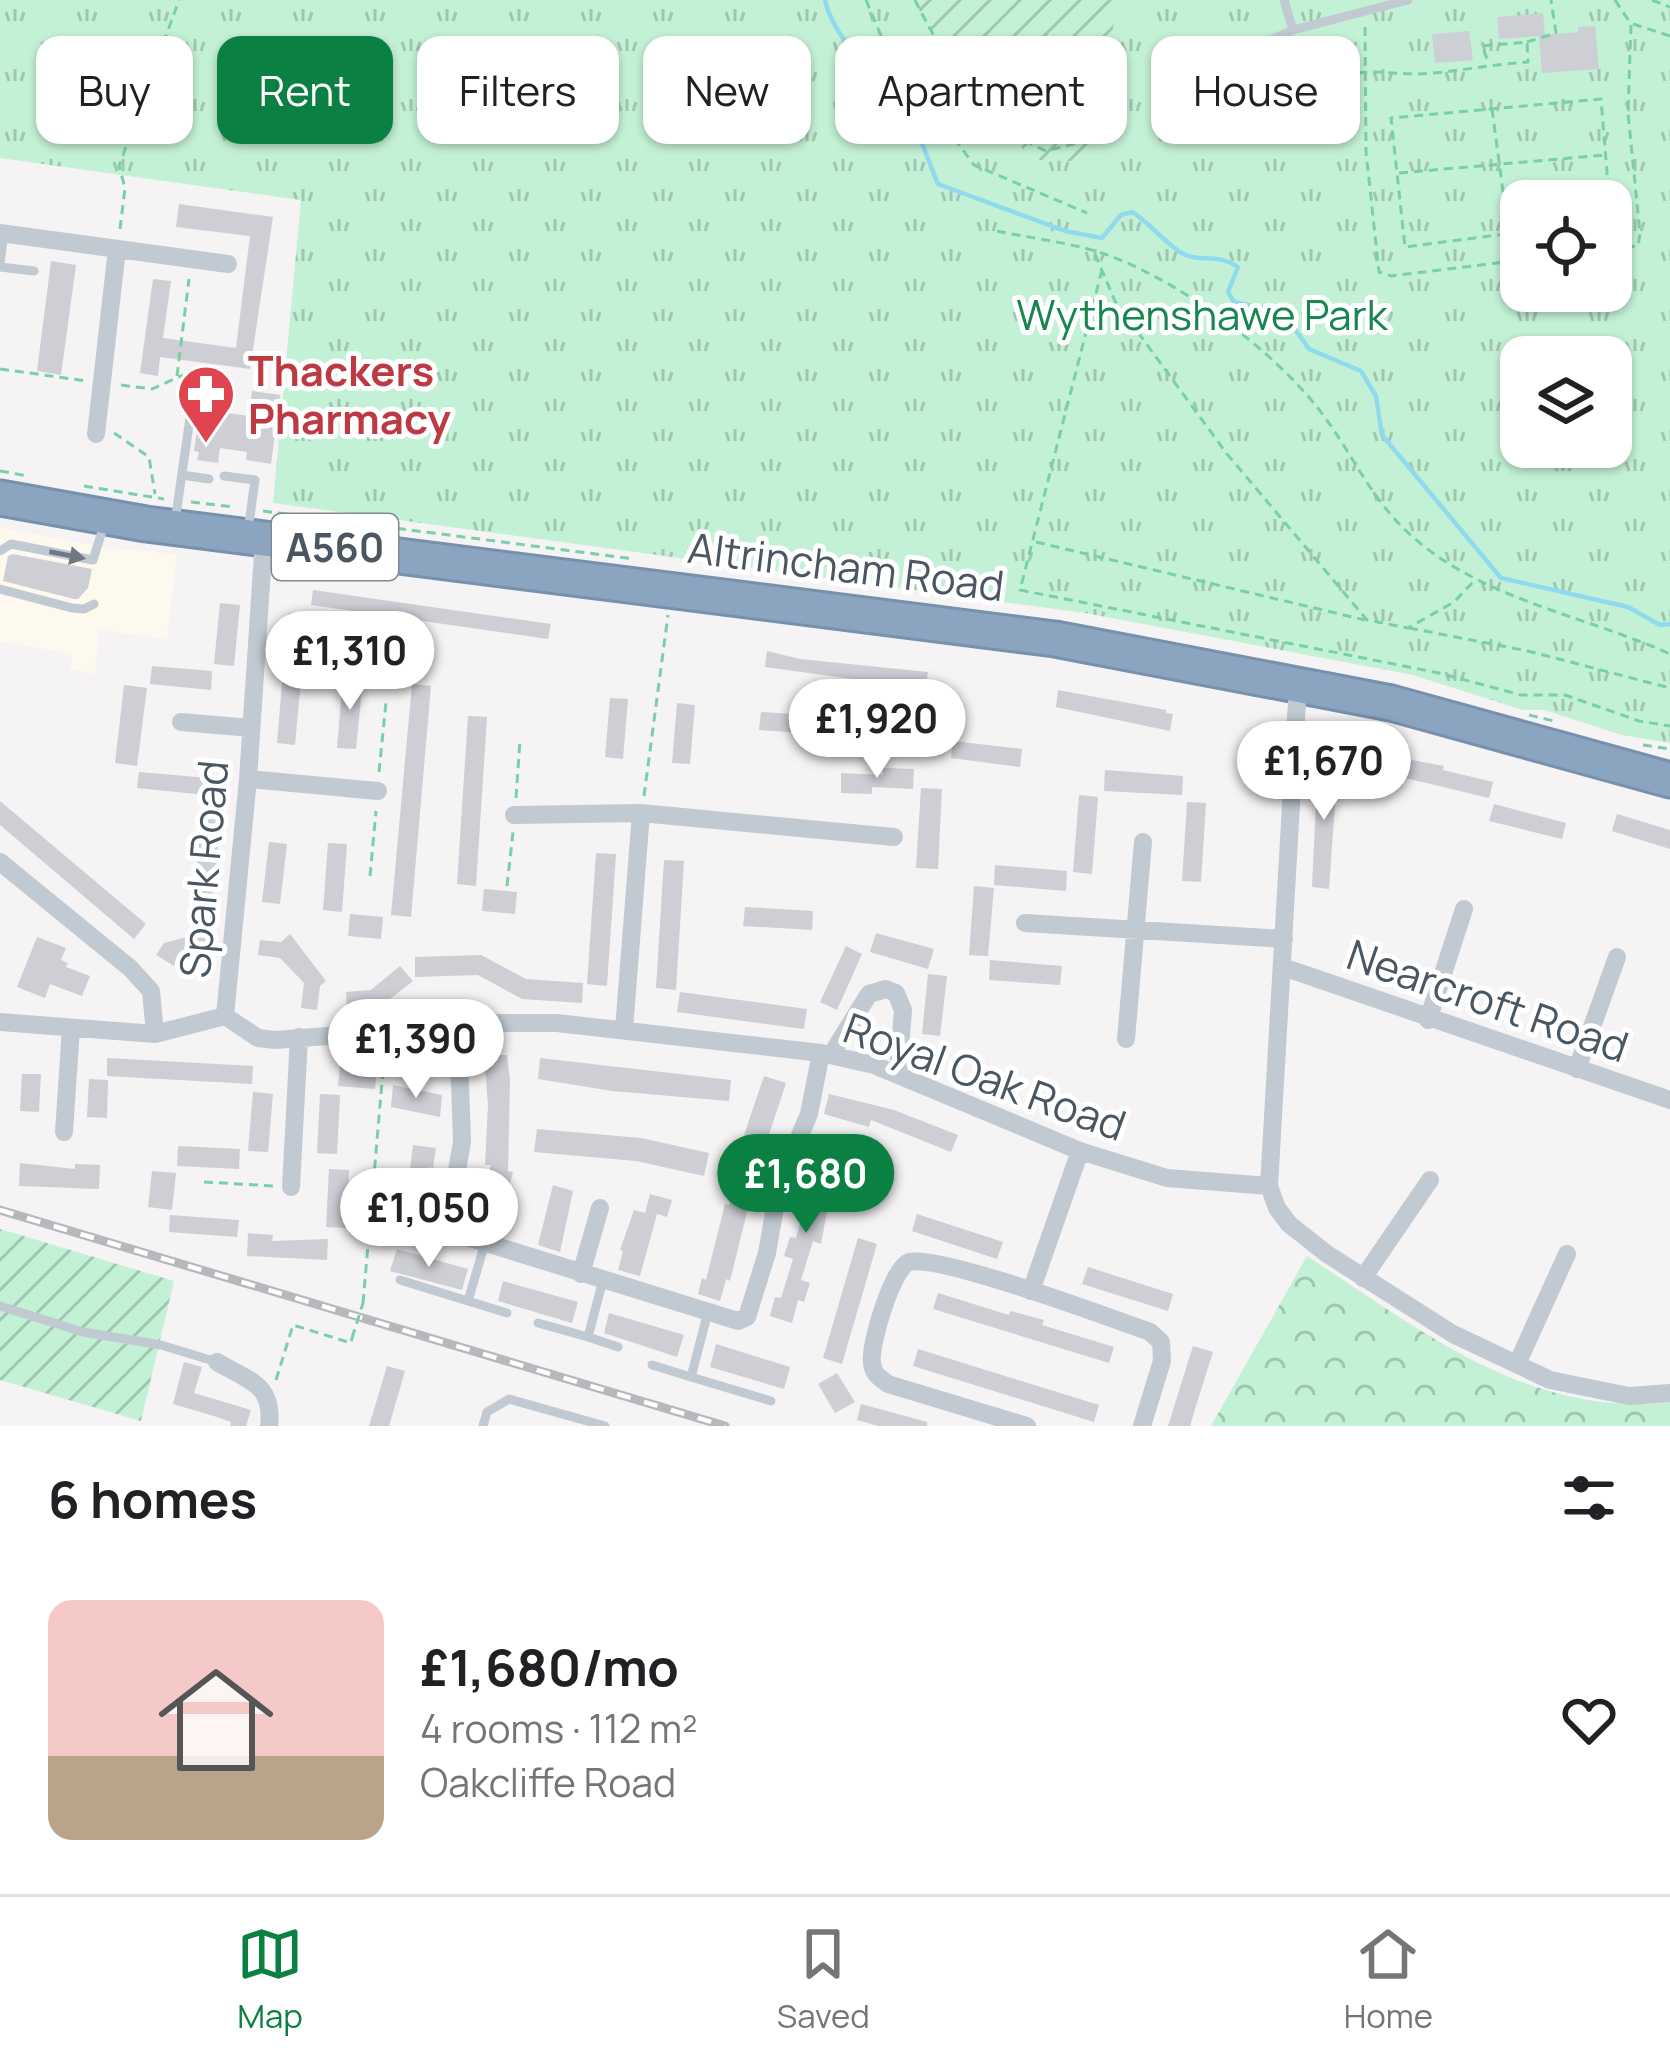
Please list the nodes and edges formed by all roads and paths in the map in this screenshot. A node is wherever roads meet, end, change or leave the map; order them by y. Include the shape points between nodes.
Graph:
1 (179, 0) edge
2 (866, 0) edge
3 (915, 0) edge
4 (1284, 0) edge
5 (1408, 0) edge
6 (1551, 0) edge
7 (1615, 0) edge
8 (1652, 0) edge
9 (1628, 1) edge
10 (1622, 7) junction
11 (1670, 7) edge
12 (1364, 14) junction
13 (1631, 24) junction
14 (1293, 30) junction
15 (936, 36) edge
16 (1280, 36) edge
17 (1670, 36) edge
18 (1527, 43) junction
19 (1489, 64) junction
20 (1368, 71) junction
21 (1360, 72) edge
22 (1492, 109) junction
23 (1034, 144) edge
24 (1073, 144) edge
25 (1606, 154) junction
26 (1500, 164) junction
27 (1397, 174) junction
28 (1502, 180) edge
29 (1608, 180) edge
30 (1087, 213) dead end
31 (997, 231) dead end
32 (2, 233) edge
33 (1500, 235) edge
34 (1632, 247) edge
35 (117, 249) junction
36 (1094, 252) junction
37 (191, 259) junction
38 (1500, 263) edge
39 (227, 264) dead end
40 (0, 265) edge
41 (1102, 270) junction
42 (34, 271) dead end
43 (0, 368) edge
44 (102, 383) junction
45 (212, 400) dead end
46 (97, 428) joint
47 (182, 475) junction
48 (224, 476) dead end
49 (209, 478) dead end
50 (154, 497) dead end
51 (0, 498) edge
52 (106, 518) junction
53 (174, 527) junction
54 (256, 538) junction
55 (1032, 541) junction
56 (0, 551) edge
57 (1477, 578) junction
58 (0, 589) edge
59 (671, 590) junction
60 (989, 594) dead end
61 (94, 604) dead end
62 (994, 607) dead end
63 (1367, 620) junction
64 (1408, 628) junction
65 (1670, 654) edge
66 (1298, 684) junction
67 (1670, 688) edge
68 (181, 722) dead end
69 (1670, 726) edge
70 (251, 728) junction
71 (248, 779) junction
72 (1670, 780) edge
73 (377, 791) dead end
74 (641, 813) junction
75 (514, 815) dead end
76 (894, 837) dead end
77 (1143, 842) dead end
78 (0, 862) edge
79 (1464, 909) dead end
80 (1025, 923) dead end
81 (1136, 931) junction
82 (1284, 939) junction
83 (1617, 957) dead end
84 (1283, 967) junction
85 (225, 1016) junction
86 (1428, 1020) junction
87 (0, 1022) edge
88 (458, 1026) junction
89 (71, 1028) junction
90 (624, 1029) junction
91 (386, 1032) junction
92 (155, 1034) junction
93 (299, 1037) junction
94 (1126, 1039) dead end
95 (826, 1054) junction
96 (1577, 1069) junction
97 (898, 1075) junction
98 (1670, 1100) edge
99 (64, 1132) dead end
100 (1080, 1150) junction
101 (1430, 1180) dead end
102 (204, 1182) dead end
103 (1269, 1186) junction
104 (291, 1187) joint
105 (600, 1208) dead end
106 (485, 1243) junction
107 (1567, 1254) dead end
108 (581, 1274) junction
109 (1363, 1278) junction
110 (400, 1280) dead end
111 (603, 1280) junction
112 (1031, 1291) junction
113 (468, 1301) junction
114 (0, 1306) edge
115 (507, 1312) dead end
116 (708, 1312) junction
117 (538, 1323) dead end
118 (588, 1337) junction
119 (618, 1347) dead end
120 (217, 1362) joint
121 (1517, 1364) junction
122 (652, 1365) dead end
123 (691, 1377) junction
124 (1670, 1393) edge
125 (270, 1399) junction
126 (771, 1401) dead end
127 (269, 1426) edge
128 (483, 1426) edge
129 (604, 1426) edge
130 (1027, 1426) edge
131 (1142, 1426) edge

1 - 35 path via 119,166
2 - 30 path via 884,43 974,165
3 - 15 path
4 - 14 lane
5 - 12 lane
6 - 18 path via 1556,34
7 - 10 path
8 - 11 path
9 - 10 path
10 - 13 path
12 - 14 lane
12 - 20 path
13 - 17 path
13 - 34 path via 1627,87 1640,234
14 - 16 lane
18 - 19 path via 1528,62
18 - 19 path via 1482,46
19 - 20 path via 1433,74
20 - 21 path
20 - 38 path via 1366,152 1379,272
22 - 25 path via 1601,99
22 - 26 path
22 - 27 path via 1390,118
23 - 24 path via 1046,151
25 - 26 path
25 - 29 path
26 - 27 path
26 - 28 path
27 - 33 path via 1405,247
31 - 36 path
32 - 35 street
32 - 40 lane
35 - 37 street
35 - 44 street
36 - 41 path
36 - 57 path via 1174,286 1237,332 1318,409 1368,490 1414,538
37 - 39 street
37 - 44 path via 180,376 152,389
40 - 42 lane
41 - 55 path
41 - 63 path via 1115,301 1227,454
43 - 44 path
44 - 46 street
45 - 47 lane via 193,397
46 - 50 path via 149,457
47 - 49 lane
47 - 53 lane
48 - 54 lane via 255,480
51 - 52 highway, Altrincham Road / A560
52 - 53 highway, Altrincham Road / A560
56 -> 52 lane via 10,544 93,560
53 - 54 highway, Altrincham Road / A560
54 - 59 highway, Altrincham Road / A560
54 - 70 street, Spark Road
55 - 63 path
55 - 69 path via 1019,590 1521,694 1565,695
57 - 64 path
57 - 65 path
58 - 61 lane via 84,609
59 - 66 highway, Altrincham Road / A560 via 1055,639
59 - 74 path
60 - 62 path
63 - 64 path
64 - 67 path
66 - 72 highway, Altrincham Road / A560
66 - 82 street
68 - 70 street, Spark Road
70 - 71 street, Spark Road
71 - 73 street
71 - 85 street, Spark Road
74 - 75 street
74 - 76 street
74 - 90 street
77 - 81 street
78 - 92 street via 130,968 151,992
79 - 86 street
80 - 81 street
81 - 82 street
81 - 94 street
82 - 84 street
83 - 96 street
84 - 86 street, Nearcroft Road
84 - 103 street
85 - 92 street
85 - 93 street, Royal Oak Road via 258,1038
86 - 96 street, Nearcroft Road
87 - 89 street
88 - 90 street, Royal Oak Road
88 - 91 street, Royal Oak Road
88 - 106 street via 462,1142 447,1227
89 - 92 street
89 - 99 street
90 - 95 street, Royal Oak Road
91 - 93 street, Royal Oak Road
91 - 125 path, bridge via 363,1303 351,1343 293,1325
93 - 104 street
95 - 97 street, Royal Oak Road
95 - 97 street via 869,994 886,989 903,1010
95 - 116 street via 779,1185 747,1317
96 - 98 street, Nearcroft Road
97 - 100 street, Royal Oak Road
100 - 103 street, Royal Oak Road via 1167,1178
100 - 112 street
101 - 109 street
102 - 104 path
103 - 109 street via 1289,1224
105 - 108 street
106 - 108 street
106 - 113 lane
107 - 121 street
108 - 111 street
109 - 121 street
110 - 113 lane
111 - 116 street
111 - 118 lane
112 - 130 street via 907,1262 897,1271 871,1358 888,1384
112 - 131 street via 1161,1342
113 - 115 lane
114 - 120 lane
116 - 123 lane
117 - 118 lane
118 - 119 lane
120 - 125 street
121 - 124 street via 1550,1380 1630,1396
122 - 123 lane
123 - 126 lane
125 - 127 street
128 - 129 lane via 487,1412 509,1400

